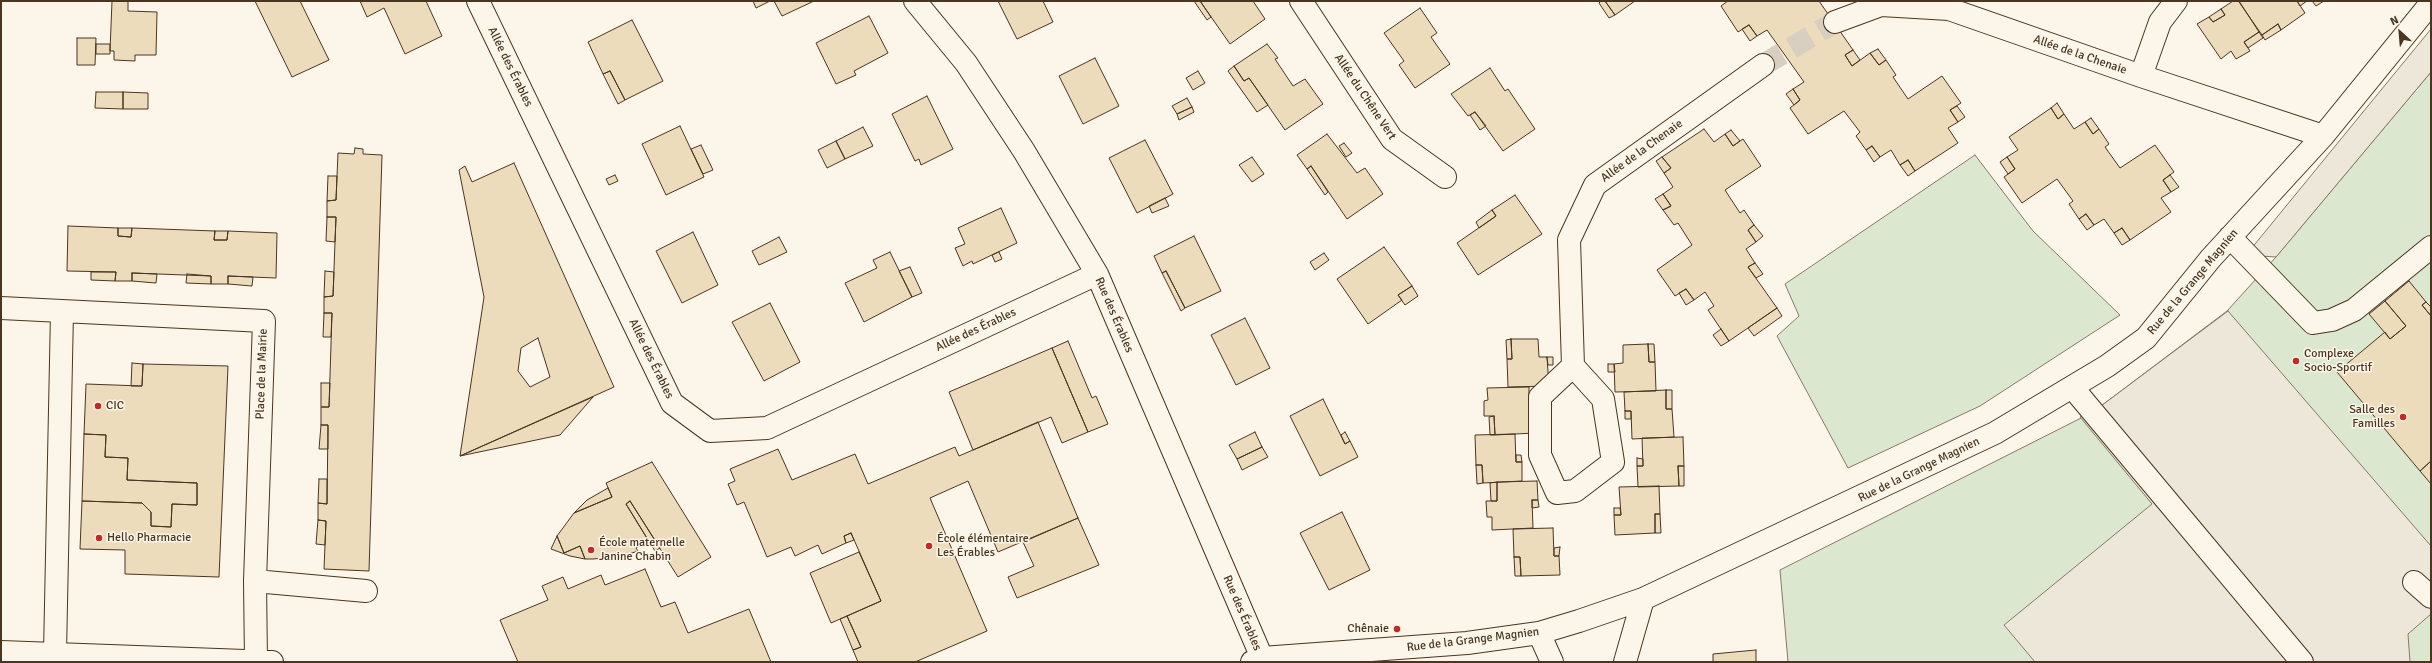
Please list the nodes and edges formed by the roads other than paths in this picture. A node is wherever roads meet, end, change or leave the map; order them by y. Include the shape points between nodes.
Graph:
1 (478, 1) edge
2 (915, 1) edge
3 (1301, 1) edge
4 (2176, 1) edge
5 (2431, 3) edge
6 (1835, 22) tunnel mouth
7 (1763, 65) tunnel mouth
8 (2141, 76) junction
9 (2323, 136) junction
10 (1445, 177) dead end
11 (2230, 237) junction
12 (2431, 247) edge
13 (1097, 274) junction
14 (1, 308) edge
15 (62, 312) junction
16 (1573, 366) junction
17 (2072, 387) junction
18 (255, 581) junction
19 (2414, 582) dead end
20 (366, 591) dead end
21 (2431, 597) edge
22 (1643, 599) junction
23 (1539, 633) junction
24 (1, 652) edge
25 (55, 653) junction
26 (1257, 660) edge
27 (256, 662) edge
28 (272, 662) edge
29 (1552, 662) edge
30 (1625, 662) edge
31 (2302, 662) edge

1 - 13 street, Allée des Érables via 672,404 710,431 767,428
2 - 13 street, Rue des Érables via 966,63 1024,151
3 - 10 street, Allée du Chêne Vert via 1392,139
4 - 8 street via 2160,22
5 - 9 street, Rue de la Grange Magnien
6 - 8 street, Allée de la Chenaie via 1881,5 1949,9
7 - 16 street, Allée de la Chenaie via 1595,185 1569,240
8 - 9 street, Allée de la Chenaie
9 - 11 street, Rue de la Grange Magnien
11 - 12 street via 2313,323 2332,320 2354,310
11 - 17 street, Rue de la Grange Magnien via 2146,338
13 - 26 street, Rue des Érables
14 - 15 street, Place de la Mairie
15 - 18 street, Place de la Mairie via 264,321
15 - 25 street
16 - 16 street via 1603,400 1613,462 1575,491 1557,493 1540,455 1540,397
17 - 22 street, Rue de la Grange Magnien via 1995,434
17 - 31 street
18 - 20 street
18 - 27 street, Place de la Mairie
19 - 21 street
22 - 23 street, Rue de la Grange Magnien
22 - 30 street
23 - 26 street, Rue de la Grange Magnien via 1467,643
23 - 29 street
24 - 25 street
25 - 27 street
27 - 28 street

